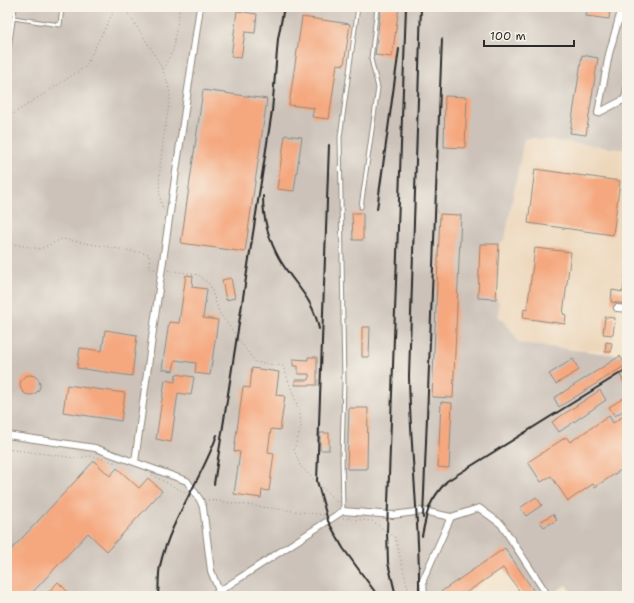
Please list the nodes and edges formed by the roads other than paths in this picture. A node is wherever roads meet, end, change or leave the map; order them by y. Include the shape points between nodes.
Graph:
1 (15, 7) edge
2 (62, 7) edge
3 (200, 7) edge
4 (358, 7) edge
5 (377, 7) edge
6 (622, 7) edge
7 (13, 18) junction
8 (619, 20) junction
9 (627, 22) edge
10 (7, 62) edge
11 (627, 88) edge
12 (361, 207) dead end
13 (617, 308) dead end
14 (627, 309) edge
15 (7, 435) edge
16 (135, 462) junction
17 (343, 511) junction
18 (451, 517) junction
19 (219, 591) junction
20 (212, 596) edge
21 (424, 596) edge
22 (548, 596) edge

1 - 7 lane
2 - 7 lane via 60,25
3 - 16 street via 170,219 160,269
4 - 17 lane via 340,137 344,382
5 - 12 lane via 371,59 378,88
6 - 8 street
7 - 10 lane
8 - 9 street
8 - 11 street via 609,54 598,113 625,99
13 - 14 street
15 - 16 street via 95,448
16 - 19 street via 187,481 200,500 211,571
17 - 18 street via 393,515 423,511
17 - 19 street
18 - 21 street via 423,580
18 - 22 street via 479,508 501,524
19 - 20 street

